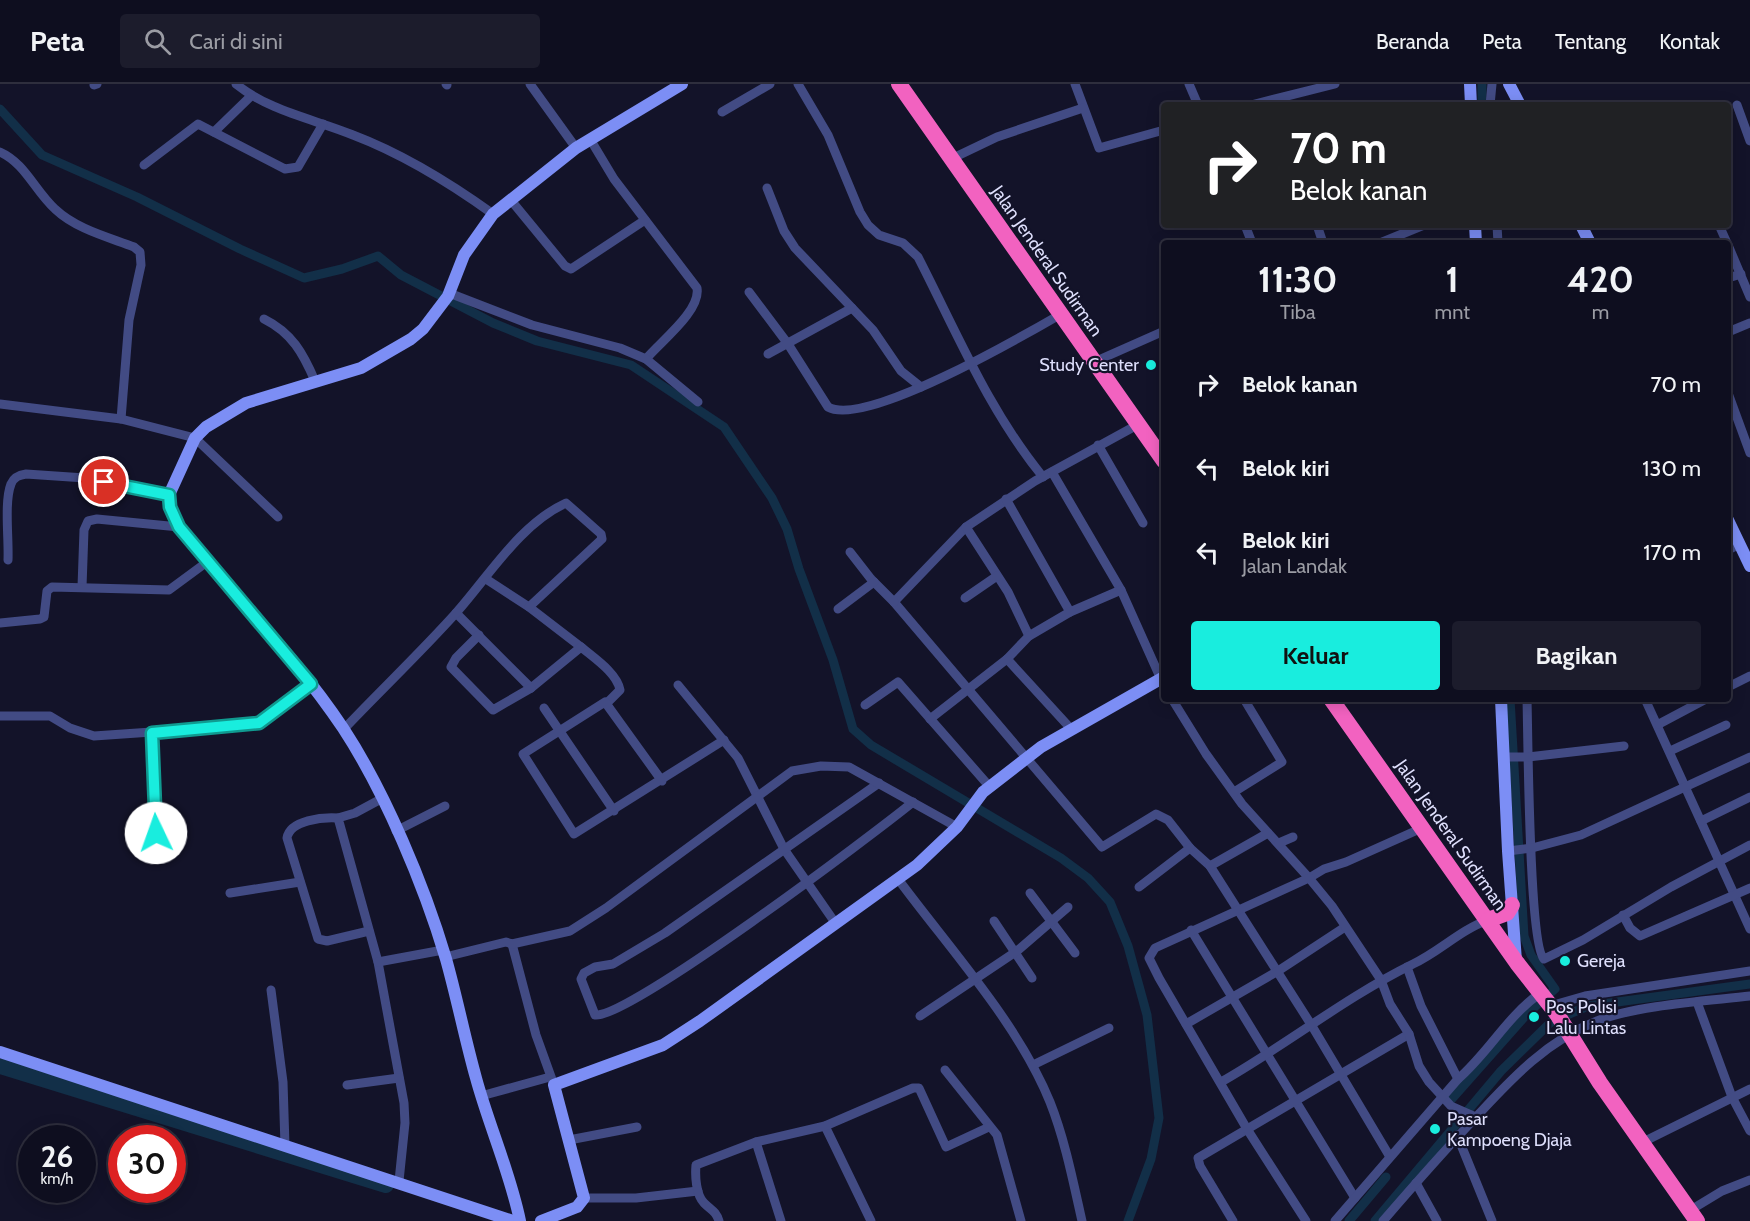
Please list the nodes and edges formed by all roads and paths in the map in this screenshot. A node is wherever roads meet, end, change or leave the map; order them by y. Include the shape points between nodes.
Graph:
1 (236, 84) edge
2 (530, 84) edge
3 (682, 84) edge
4 (770, 84) edge
5 (798, 84) edge
6 (899, 84) edge
7 (1075, 84) edge
8 (1189, 84) edge
9 (1335, 84) edge
10 (1470, 84) edge
11 (1492, 84) edge
12 (1509, 84) edge
13 (251, 96) junction
14 (1197, 102) edge
15 (1263, 102) edge
16 (1471, 102) edge
17 (1490, 102) edge
18 (1518, 102) edge
19 (1737, 105) dead end
20 (1083, 108) junction
21 (722, 112) dead end
22 (323, 124) junction
23 (1161, 131) edge
24 (214, 132) junction
25 (590, 139) junction
26 (1750, 141) edge
27 (576, 148) junction
28 (0, 152) edge
29 (951, 159) junction
30 (144, 165) dead end
31 (767, 188) dead end
32 (510, 199) junction
33 (493, 214) junction
34 (645, 220) junction
35 (1417, 228) edge
36 (1387, 240) edge
37 (1731, 253) edge
38 (1741, 274) junction
39 (1731, 277) edge
40 (749, 292) dead end
41 (455, 297) junction
42 (1750, 297) edge
43 (852, 308) junction
44 (1061, 314) junction
45 (264, 319) dead end
46 (1750, 323) edge
47 (1731, 331) edge
48 (1161, 332) edge
49 (788, 344) junction
50 (768, 354) dead end
51 (646, 359) junction
52 (970, 362) junction
53 (1095, 363) junction
54 (315, 381) junction
55 (921, 387) junction
56 (1731, 401) edge
57 (698, 402) dead end
58 (0, 404) edge
59 (121, 419) junction
60 (1138, 424) junction
61 (195, 438) junction
62 (1098, 445) junction
63 (1750, 453) edge
64 (1161, 456) edge
65 (1048, 475) junction
66 (169, 495) junction
67 (1006, 499) junction
68 (278, 517) dead end
69 (1143, 523) dead end
70 (1731, 526) edge
71 (179, 527) junction
72 (966, 527) junction
73 (1740, 544) junction
74 (1731, 548) edge
75 (850, 552) dead end
76 (8, 560) dead end
77 (207, 562) junction
78 (1750, 566) edge
79 (997, 576) junction
80 (486, 579) junction
81 (874, 582) junction
82 (82, 587) junction
83 (1120, 590) junction
84 (965, 598) dead end
85 (894, 602) junction
86 (529, 607) junction
87 (838, 609) dead end
88 (1070, 612) junction
89 (456, 613) junction
90 (0, 623) edge
91 (479, 635) junction
92 (1029, 636) junction
93 (581, 647) junction
94 (1007, 659) junction
95 (1750, 676) edge
96 (1161, 677) edge
97 (1161, 682) edge
98 (311, 684) junction
99 (678, 685) dead end
100 (1731, 686) edge
101 (531, 688) junction
102 (968, 691) junction
103 (1174, 702) edge
104 (1246, 702) edge
105 (1337, 702) edge
106 (1501, 702) edge
107 (1527, 702) edge
108 (1648, 702) edge
109 (1700, 702) edge
110 (607, 703) junction
111 (865, 705) dead end
112 (544, 708) dead end
113 (0, 716) edge
114 (930, 719) junction
115 (1659, 724) junction
116 (1726, 725) dead end
117 (344, 729) junction
118 (560, 730) junction
119 (1072, 730) junction
120 (152, 733) junction
121 (724, 741) junction
122 (1624, 746) dead end
123 (1670, 752) junction
124 (1508, 757) junction
125 (1528, 757) junction
126 (1750, 757) edge
127 (1026, 758) junction
128 (662, 781) junction
129 (879, 783) junction
130 (989, 786) junction
131 (1686, 788) junction
132 (1234, 792) junction
133 (757, 796) junction
134 (1750, 797) edge
135 (381, 799) junction
136 (913, 802) junction
137 (445, 806) dead end
138 (614, 811) junction
139 (338, 818) junction
140 (1701, 822) junction
141 (959, 825) junction
142 (1422, 828) junction
143 (396, 831) junction
144 (1268, 832) junction
145 (156, 833) dead end
146 (1293, 837) dead end
147 (1279, 843) junction
148 (1750, 845) edge
149 (1190, 848) junction
150 (1532, 848) junction
151 (784, 849) junction
152 (1512, 851) junction
153 (1721, 861) junction
154 (1210, 866) junction
155 (1309, 878) junction
156 (898, 879) junction
157 (300, 882) junction
158 (806, 882) junction
159 (1138, 887) dead end
160 (1750, 888) edge
161 (230, 893) dead end
162 (1030, 893) dead end
163 (1735, 895) junction
164 (1512, 905) junction
165 (1068, 907) dead end
166 (1240, 910) junction
167 (1623, 915) junction
168 (1488, 920) junction
169 (994, 921) dead end
170 (1051, 922) junction
171 (836, 924) junction
172 (1345, 927) junction
173 (1750, 929) edge
174 (1191, 930) junction
175 (369, 931) junction
176 (512, 944) junction
177 (1017, 951) junction
178 (1075, 953) dead end
179 (444, 954) junction
180 (378, 962) junction
181 (1516, 963) junction
182 (1407, 967) junction
183 (1278, 971) junction
184 (1750, 971) edge
185 (1032, 978) dead end
186 (976, 980) junction
187 (1381, 980) junction
188 (271, 990) dead end
189 (1750, 996) edge
190 (1230, 998) junction
191 (1697, 1002) junction
192 (1548, 1004) junction
193 (920, 1016) dead end
194 (1186, 1024) junction
195 (1312, 1026) junction
196 (1109, 1028) dead end
197 (1409, 1034) junction
198 (1570, 1034) junction
199 (0, 1052) edge
200 (1266, 1056) junction
201 (1032, 1065) junction
202 (945, 1070) dead end
203 (1341, 1074) junction
204 (399, 1078) junction
205 (1458, 1078) junction
206 (552, 1081) junction
207 (1221, 1082) junction
208 (347, 1084) dead end
209 (1750, 1089) edge
210 (481, 1096) junction
211 (1732, 1097) junction
212 (1442, 1098) junction
213 (1294, 1102) junction
214 (1475, 1117) junction
215 (825, 1126) junction
216 (637, 1127) dead end
217 (989, 1127) junction
218 (1247, 1129) junction
219 (1750, 1131) edge
220 (1457, 1135) junction
221 (569, 1140) junction
222 (756, 1142) junction
223 (1641, 1143) junction
224 (285, 1146) junction
225 (1390, 1157) junction
226 (1750, 1180) edge
227 (399, 1181) junction
228 (1416, 1183) junction
229 (698, 1191) junction
230 (584, 1198) junction
231 (1355, 1198) junction
232 (1693, 1216) edge
233 (513, 1221) edge
234 (520, 1221) edge
235 (541, 1221) edge
236 (719, 1221) edge
237 (781, 1221) edge
238 (871, 1221) edge
239 (1021, 1221) edge
240 (1082, 1221) edge
241 (1233, 1221) edge
242 (1306, 1221) edge
243 (1335, 1221) edge
244 (1384, 1221) edge
245 (1437, 1221) edge
246 (1492, 1221) edge

1 - 13 street
2 - 27 street
3 - 25 street
4 - 21 street
5 - 52 street via 828,135 860,212 879,235 903,243 915,253
6 - 29 highway, Jalan Jenderal Sudirman
7 - 20 street
8 - 14 street
9 - 15 street
10 - 16 street
11 - 17 street
12 - 18 street
13 - 22 street
13 - 24 street
19 - 26 street
20 - 23 street via 1099,148
20 - 29 street via 987,140
22 - 24 street via 293,170
22 - 33 street via 383,148 455,187
24 - 30 street via 202,125 192,126
25 - 27 street
25 - 34 street
27 - 32 street
28 - 59 street via 20,166 65,217 140,252 141,265 129,320
29 - 44 highway, Jalan Jenderal Sudirman
31 - 43 street via 795,248
32 - 33 street
32 - 34 street via 571,269
33 - 41 street via 464,255
34 - 51 street via 698,292 690,312
35 - 36 street
37 - 38 street
38 - 39 street
38 - 42 street
40 - 49 street
41 - 51 street
41 - 54 street via 423,329 392,351 361,368
43 - 49 street
43 - 55 street via 901,370
44 - 52 street
44 - 53 highway, Jalan Jenderal Sudirman
45 - 54 street via 293,339
46 - 47 street
48 - 53 street
49 - 50 street
49 - 55 street via 814,388 834,410 867,407
51 - 57 street
52 - 55 street
52 - 65 street via 1011,435
53 - 60 highway, Jalan Jenderal Sudirman
54 - 61 street via 246,403
56 - 63 street
58 - 59 street
59 - 61 street
60 - 62 street
60 - 64 highway, Jalan Jenderal Sudirman
61 - 66 street
61 - 68 street
62 - 65 street
62 - 69 street
65 - 67 street
65 - 83 street
66 - 71 street
66 - 76 street via 85,478 17,476 11,483
67 - 72 street
67 - 88 street
70 - 73 street
71 - 77 street
71 - 82 street via 88,521 84,530
72 - 79 street
72 - 85 street
73 - 74 street
73 - 78 street
75 - 81 street
77 - 82 street via 169,590
77 - 98 street
79 - 84 street
79 - 92 street
80 - 86 street
80 - 86 street via 540,519 567,503 602,539
80 - 89 street
81 - 85 street
81 - 87 street
82 - 90 street via 48,588 44,617
83 - 88 street
83 - 96 street
85 - 102 street
86 - 93 street
88 - 92 street
89 - 91 street
89 - 117 street
91 - 101 street
91 - 101 street via 451,667 485,704 493,710
92 - 94 street
93 - 101 street
93 - 110 street via 620,686
94 - 102 street
94 - 119 street
95 - 100 street
97 - 119 street
98 - 117 street
98 - 120 street via 259,723
99 - 121 street
102 - 114 street
102 - 127 street
103 - 132 street
104 - 132 street via 1282,761
105 - 142 highway, Jalan Jenderal Sudirman
106 - 124 street
107 - 125 street
108 - 115 street
109 - 115 street
110 - 118 street via 599,703
110 - 128 street
111 - 114 street via 898,682
112 - 118 street
113 - 120 street via 50,716 94,736
114 - 130 street
115 - 123 street
116 - 123 street
117 - 135 street
118 - 138 street
118 - 138 street via 523,754 547,795 574,834
119 - 127 street
120 - 145 street
121 - 128 street
121 - 133 street via 738,758
122 - 125 street
123 - 131 street
124 - 125 street
124 - 152 street
125 - 150 street
126 - 131 street
127 - 130 street
127 - 149 street via 1102,848 1156,814 1168,820
128 - 138 street
129 - 133 street via 849,767 807,767 792,771
129 - 136 street
129 - 151 street
130 - 141 street
131 - 140 street
131 - 150 street via 1581,835
132 - 144 street
133 - 151 street
133 - 176 street via 570,931
134 - 140 street
135 - 139 street
135 - 143 street
136 - 141 street
136 - 158 street
137 - 143 street
139 - 157 street via 318,818 288,832
139 - 175 street
140 - 153 street
141 - 156 street
142 - 155 street
142 - 168 highway, Jalan Jenderal Sudirman
143 - 179 street
144 - 147 street
144 - 154 street
146 - 147 street
147 - 155 street
148 - 153 street
149 - 154 street
149 - 159 street
150 - 152 street
150 - 167 street via 1541,957 1552,957
151 - 158 street
151 - 158 street via 632,954 584,973 581,979 595,1015 645,993
152 - 164 street
153 - 163 street
153 - 167 street
154 - 166 street
155 - 166 street
155 - 172 street
156 - 171 street
156 - 186 street
157 - 161 street
157 - 175 street via 320,941
158 - 171 street
160 - 163 street
162 - 170 street
163 - 167 street via 1640,936
163 - 173 street
164 - 168 highway via 1507,913
164 - 181 street
165 - 170 street
166 - 174 street
166 - 183 street
168 - 181 highway, Jalan Jenderal Sudirman
168 - 182 street
169 - 177 street
170 - 177 street
170 - 178 street
171 - 206 street via 663,1045
172 - 183 street
172 - 187 street
174 - 190 street
174 - 194 street via 1155,948 1149,958
175 - 180 street
176 - 179 street
176 - 206 street
177 - 185 street
177 - 186 street
179 - 180 street
179 - 210 street
180 - 204 street
181 - 192 highway, Jalan Jenderal Sudirman
182 - 187 street
182 - 205 street via 1421,1006
183 - 190 street
183 - 195 street
184 - 192 street
186 - 193 street
186 - 201 street
187 - 195 street
187 - 197 street via 1390,1004
188 - 224 street via 283,1082
189 - 191 street
190 - 194 street
190 - 200 street
191 - 198 street via 1598,1020
191 - 211 street
192 - 198 highway, Jalan Jenderal Sudirman
192 - 205 street via 1520,1008 1473,1066
194 - 207 street
195 - 200 street
195 - 203 street
196 - 201 street
197 - 203 street
197 - 212 street via 1419,1066
198 - 214 street via 1510,1078
198 - 223 highway, Jalan Jenderal Sudirman
199 - 224 street
200 - 207 street
200 - 213 street
201 - 240 street via 1061,1135
202 - 217 street
203 - 213 street
203 - 225 street
204 - 208 street
204 - 227 street via 406,1117
205 - 212 street
206 - 210 street
206 - 221 street
207 - 218 street
209 - 211 street
210 - 234 street
211 - 219 street
211 - 223 street
212 - 214 street
212 - 225 street
213 - 218 street
213 - 231 street
214 - 220 street
215 - 217 street via 919,1088 945,1147
215 - 222 street
215 - 238 street
216 - 221 street
217 - 239 street via 1000,1141
218 - 241 street via 1197,1159
218 - 242 street
220 - 228 street
220 - 246 street
221 - 230 street
222 - 229 street via 699,1162
222 - 237 street
223 - 232 highway, Jalan Jenderal Sudirman
224 - 227 street
225 - 231 street
226 - 232 street via 1722,1191
227 - 233 street
228 - 244 street
228 - 245 street
229 - 230 street via 636,1198
229 - 236 street
230 - 235 street via 577,1207
231 - 243 street

